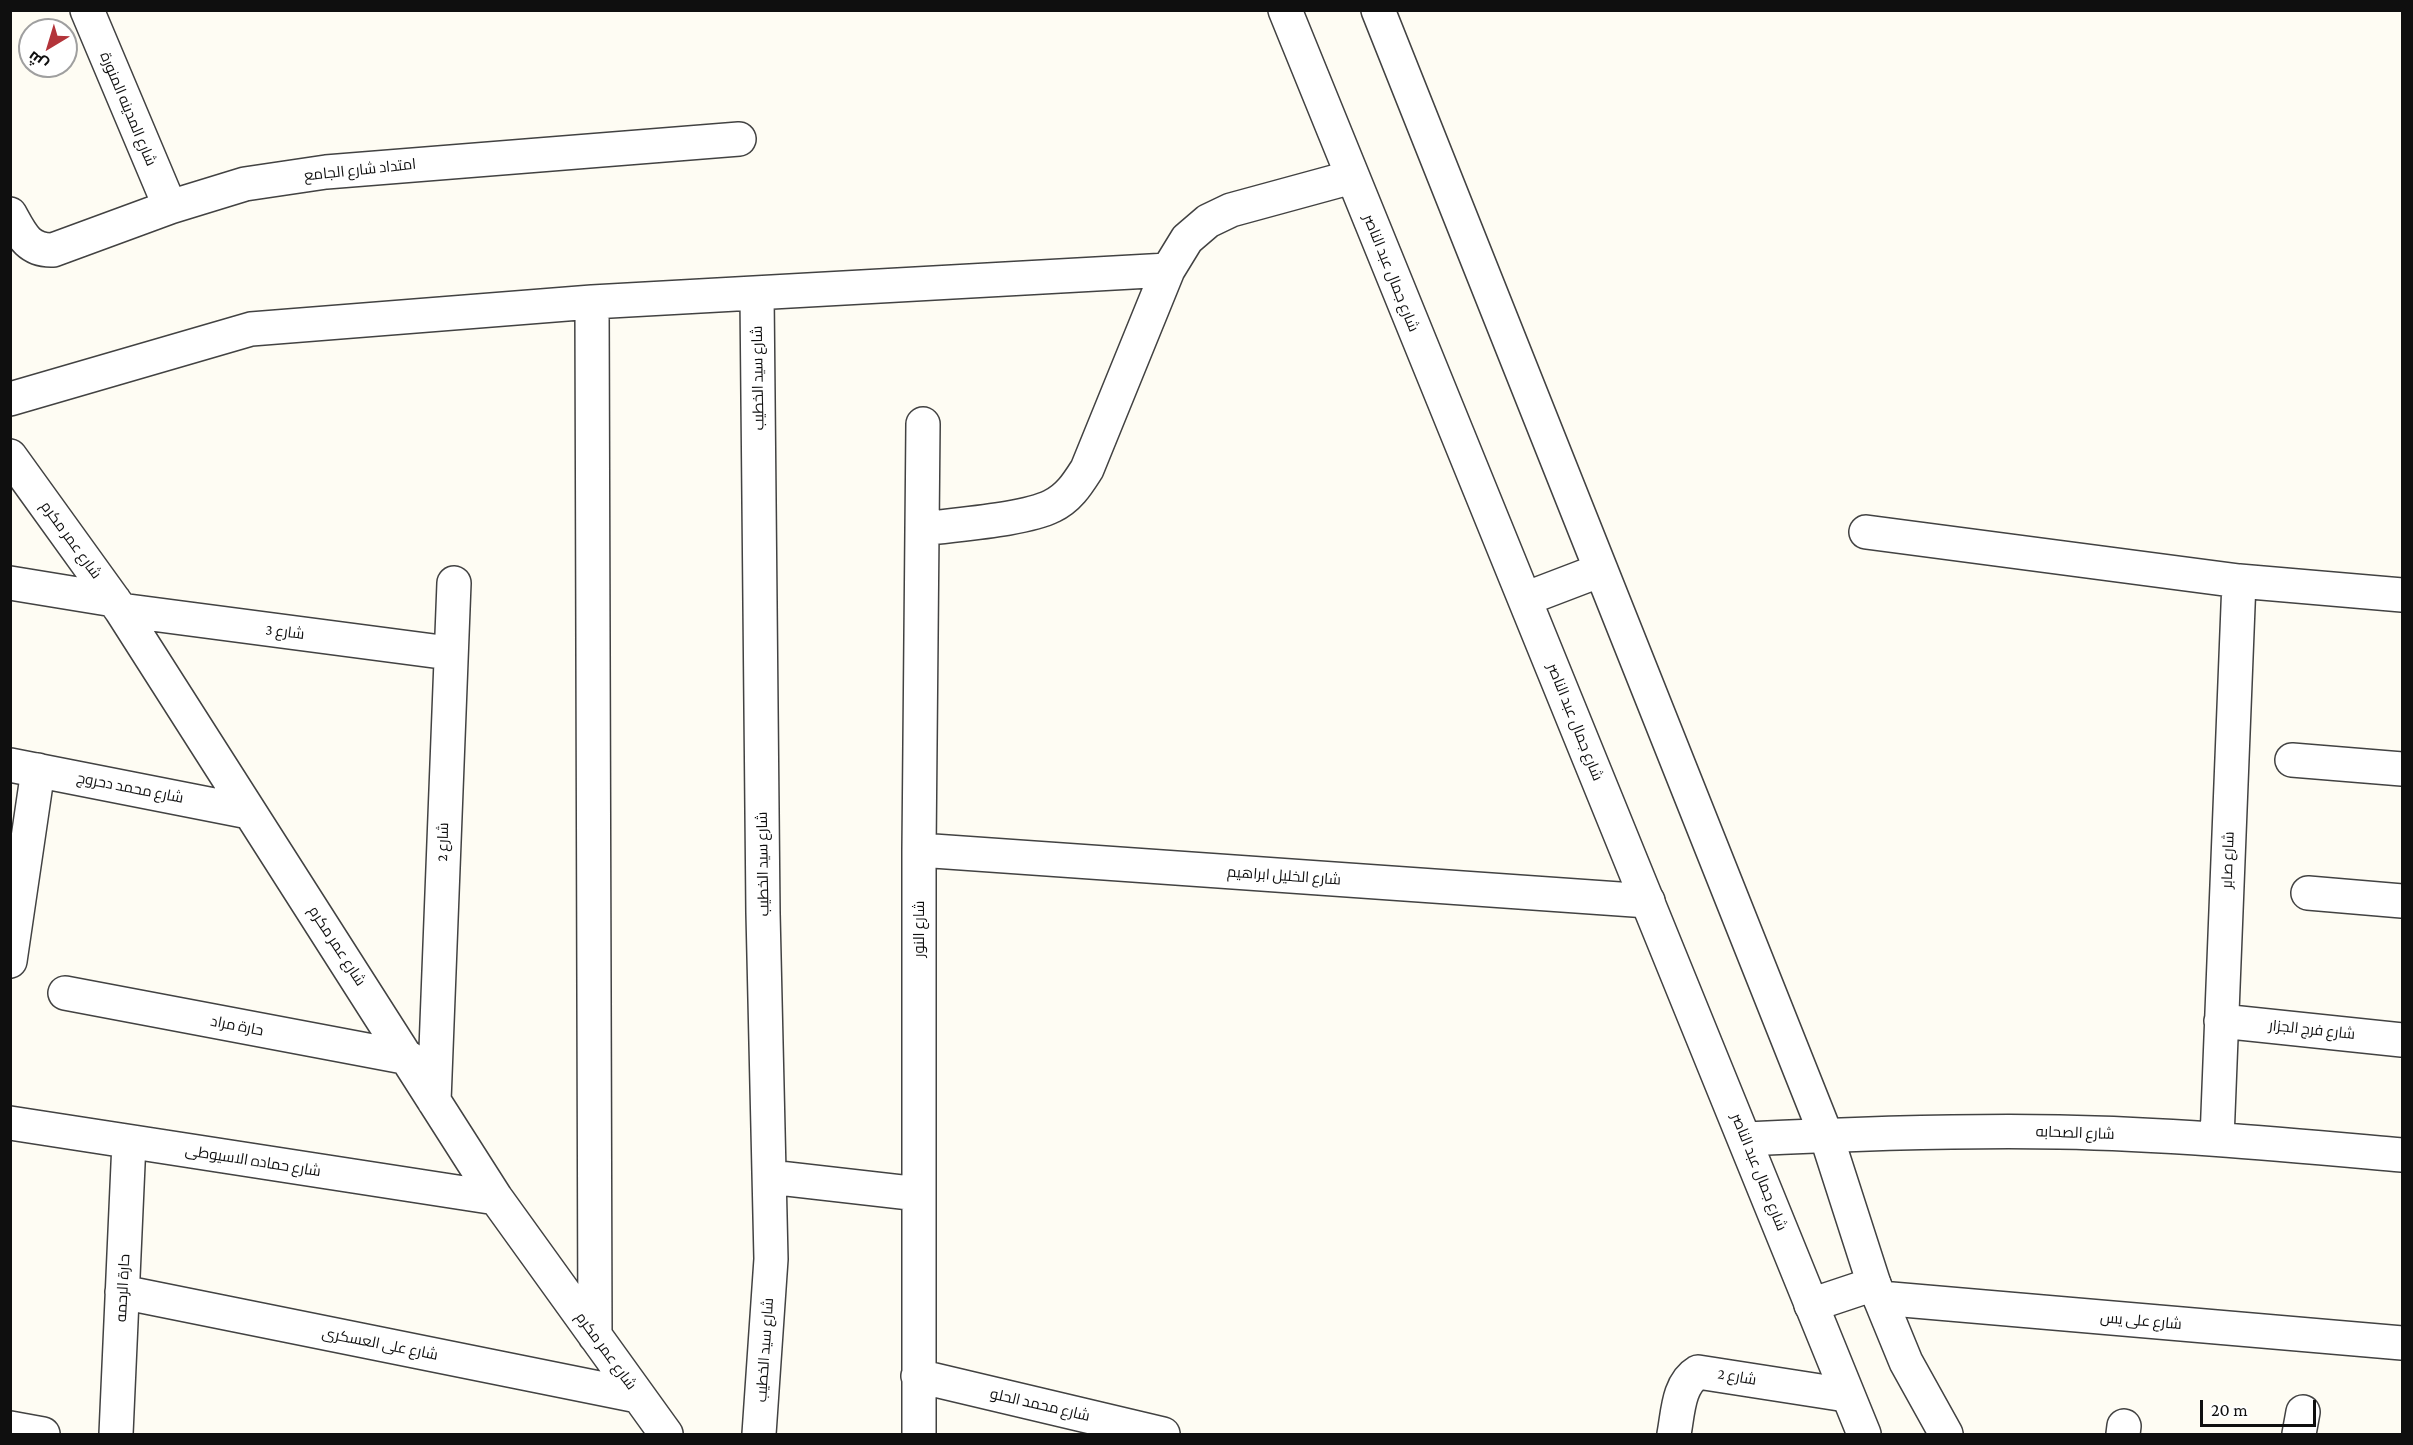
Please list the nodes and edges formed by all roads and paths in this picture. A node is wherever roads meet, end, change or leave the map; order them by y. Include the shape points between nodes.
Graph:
1 (87, 10) edge
2 (1285, 10) edge
3 (1378, 10) edge
4 (739, 139) dead end
5 (1352, 177) junction
6 (170, 207) junction
7 (10, 214) edge
8 (1168, 270) junction
9 (758, 294) junction
10 (592, 302) junction
11 (10, 399) edge
12 (923, 424) dead end
13 (10, 456) edge
14 (923, 529) junction
15 (1866, 532) dead end
16 (1601, 570) junction
17 (2239, 581) junction
18 (10, 583) edge
19 (454, 583) dead end
20 (2403, 595) edge
21 (1525, 599) junction
22 (118, 605) junction
23 (449, 653) junction
24 (2292, 760) dead end
25 (24, 767) edge
26 (2403, 769) edge
27 (249, 812) junction
28 (919, 850) junction
29 (2308, 893) dead end
30 (1648, 901) junction
31 (2403, 901) edge
32 (13, 928) edge
33 (10, 961) edge
34 (64, 993) dead end
35 (2221, 1021) junction
36 (2403, 1040) edge
37 (409, 1058) junction
38 (434, 1101) junction
39 (10, 1123) edge
40 (1826, 1135) junction
41 (1746, 1139) junction
42 (2217, 1139) junction
43 (129, 1142) junction
44 (2403, 1155) edge
45 (770, 1177) junction
46 (919, 1194) junction
47 (496, 1198) junction
48 (1877, 1291) junction
49 (122, 1292) junction
50 (1811, 1305) junction
51 (595, 1336) junction
52 (2403, 1343) edge
53 (918, 1376) junction
54 (1846, 1395) junction
55 (638, 1396) junction
56 (10, 1428) edge
57 (43, 1434) edge
58 (116, 1434) edge
59 (666, 1434) edge
60 (759, 1434) edge
61 (919, 1434) edge
62 (1163, 1434) edge
63 (1674, 1434) edge
64 (1864, 1434) edge
65 (1946, 1434) edge

1 - 6 street, شارع المدينه المنورة
2 - 5 street, شارع جمال عبد الناصر
3 - 16 street
4 - 6 street, امتداد شارع الجامع via 326,172 245,184
5 - 8 street via 1231,210 1208,221 1187,239
5 - 21 street, شارع جمال عبد الناصر
6 - 7 street, امتداد شارع الجامع via 53,250 40,250 29,244
8 - 9 street
8 - 14 street via 1087,469 1073,490 1053,506 1028,513
9 - 10 street
9 - 45 street, شارع سيد الخطيب via 763,913
10 - 11 street via 251,329
10 - 51 street
12 - 14 street, شارع النور
13 - 22 street, شارع عمر مكرم
14 - 28 street, شارع النور
15 - 17 street
16 - 21 street
16 - 40 street
17 - 20 street
17 - 35 street, شارع صابر
18 - 22 street, شارع 3
19 - 23 street, شارع 2
21 - 30 street, شارع جمال عبد الناصر
22 - 23 street, شارع 3
22 - 27 street, شارع عمر مكرم
23 - 38 street, شارع 2
24 - 26 street
25 - 27 street, شارع محمد دحروج
25 - 32 street
27 - 37 street, شارع عمر مكرم
28 - 30 street, شارع الخليل ابراهيم
28 - 46 street, شارع النور
29 - 31 street
30 - 41 street, شارع جمال عبد الناصر
32 - 33 street
34 - 37 street, حارة مراد
35 - 36 street, شارع فرج الجزار
35 - 42 street, شارع صابر
37 - 38 street, شارع عمر مكرم
38 - 47 street, شارع عمر مكرم
39 - 43 street, شارع حماده الاسيوطى
40 - 41 street, شارع الصحابه
40 - 42 street, شارع الصحابه via 2060,1132
40 - 48 street
41 - 50 street, شارع جمال عبد الناصر
42 - 44 street, شارع الصحابه
43 - 47 street, شارع حماده الاسيوطى
43 - 49 street, حارة الرحمه
45 - 46 street
45 - 60 street, شارع سيد الخطيب via 770,1270
46 - 53 street, شارع النور
47 - 51 street, شارع عمر مكرم
48 - 50 street
48 - 52 street, شارع على يس
48 - 65 street via 1906,1362
49 - 55 street, شارع على العسكرى
49 - 58 street, حارة الرحمه
50 - 54 street, شارع جمال عبد الناصر
51 - 55 street, شارع عمر مكرم
53 - 61 street, شارع النور
53 - 62 street, شارع محمد الحلو
54 - 63 street, شارع 2 via 1698,1372 1684,1386
54 - 64 street, شارع جمال عبد الناصر
55 - 59 street, شارع عمر مكرم
56 - 57 street

